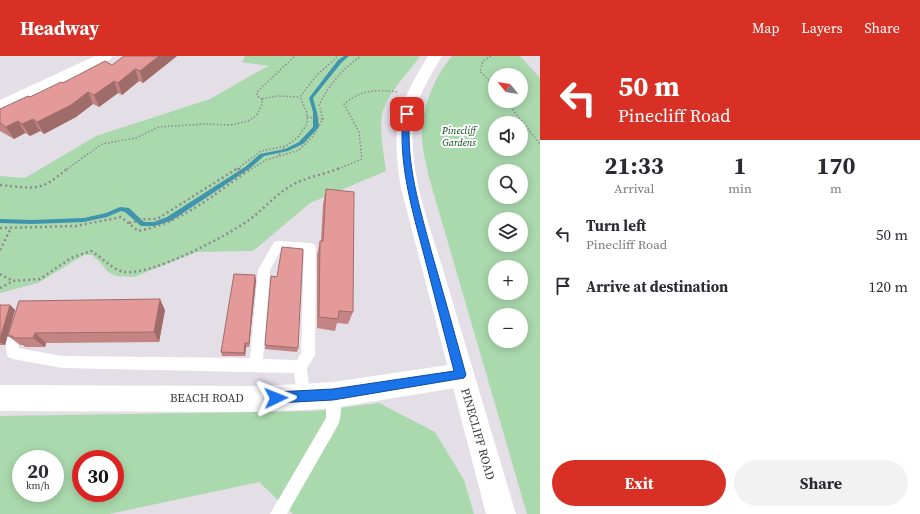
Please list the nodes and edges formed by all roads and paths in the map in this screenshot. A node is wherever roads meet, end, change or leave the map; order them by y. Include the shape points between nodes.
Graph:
1 (106, 56) edge
2 (295, 56) edge
3 (338, 56) edge
4 (361, 56) edge
5 (435, 56) edge
6 (491, 56) edge
7 (488, 79) edge
8 (411, 95) junction
9 (300, 97) junction
10 (262, 100) junction
11 (0, 106) edge
12 (511, 108) edge
13 (307, 117) junction
14 (324, 119) junction
15 (540, 144) edge
16 (286, 146) junction
17 (279, 155) junction
18 (238, 168) junction
19 (240, 178) junction
20 (0, 185) edge
21 (129, 223) junction
22 (0, 228) edge
23 (11, 228) junction
24 (0, 250) edge
25 (0, 274) edge
26 (13, 281) junction
27 (0, 288) edge
28 (23, 312) edge
29 (256, 365) junction
30 (300, 367) junction
31 (461, 375) junction
32 (333, 395) junction
33 (303, 397) junction
34 (0, 398) edge
35 (278, 514) edge
36 (501, 514) edge

1 - 11 main road
2 - 10 path via 257,92 257,96
3 - 9 path via 317,75
4 - 14 path via 347,66 324,94 319,106
5 - 8 main road, PINECLIFF ROAD
6 - 7 path via 483,61 480,70
8 - 26 path via 379,89 352,97 344,104 348,114 356,122 362,142 362,159 279,192 250,220 194,250 144,271 127,273 110,267 101,255 90,250 71,258 40,279
8 - 31 main road, PINECLIFF ROAD via 404,136 407,166 416,209
9 - 10 path via 277,96
9 - 13 path
10 - 20 path via 256,116 248,121 159,127 136,138 102,144 74,163 52,183 40,188
12 - 15 path
13 - 14 path
13 - 16 path via 303,132
14 - 17 path via 309,142 298,151
16 - 17 path
16 - 18 path via 260,151
17 - 19 path via 263,161
18 - 19 path
18 - 21 path via 199,195 157,218
19 - 21 path via 204,202 150,230 138,231
21 - 23 path via 121,217 79,227
22 - 23 path
23 - 24 path
25 - 26 path
26 - 27 path
28 - 29 lane via 11,346 13,353 62,362
29 - 30 lane
29 - 30 lane via 264,270 278,245 310,247 308,354
30 - 33 lane
31 - 32 main road, BEACH ROAD
31 - 36 main road, PINECLIFF ROAD
32 - 33 main road, BEACH ROAD
32 - 35 lane via 333,420
33 - 34 main road, BEACH ROAD

